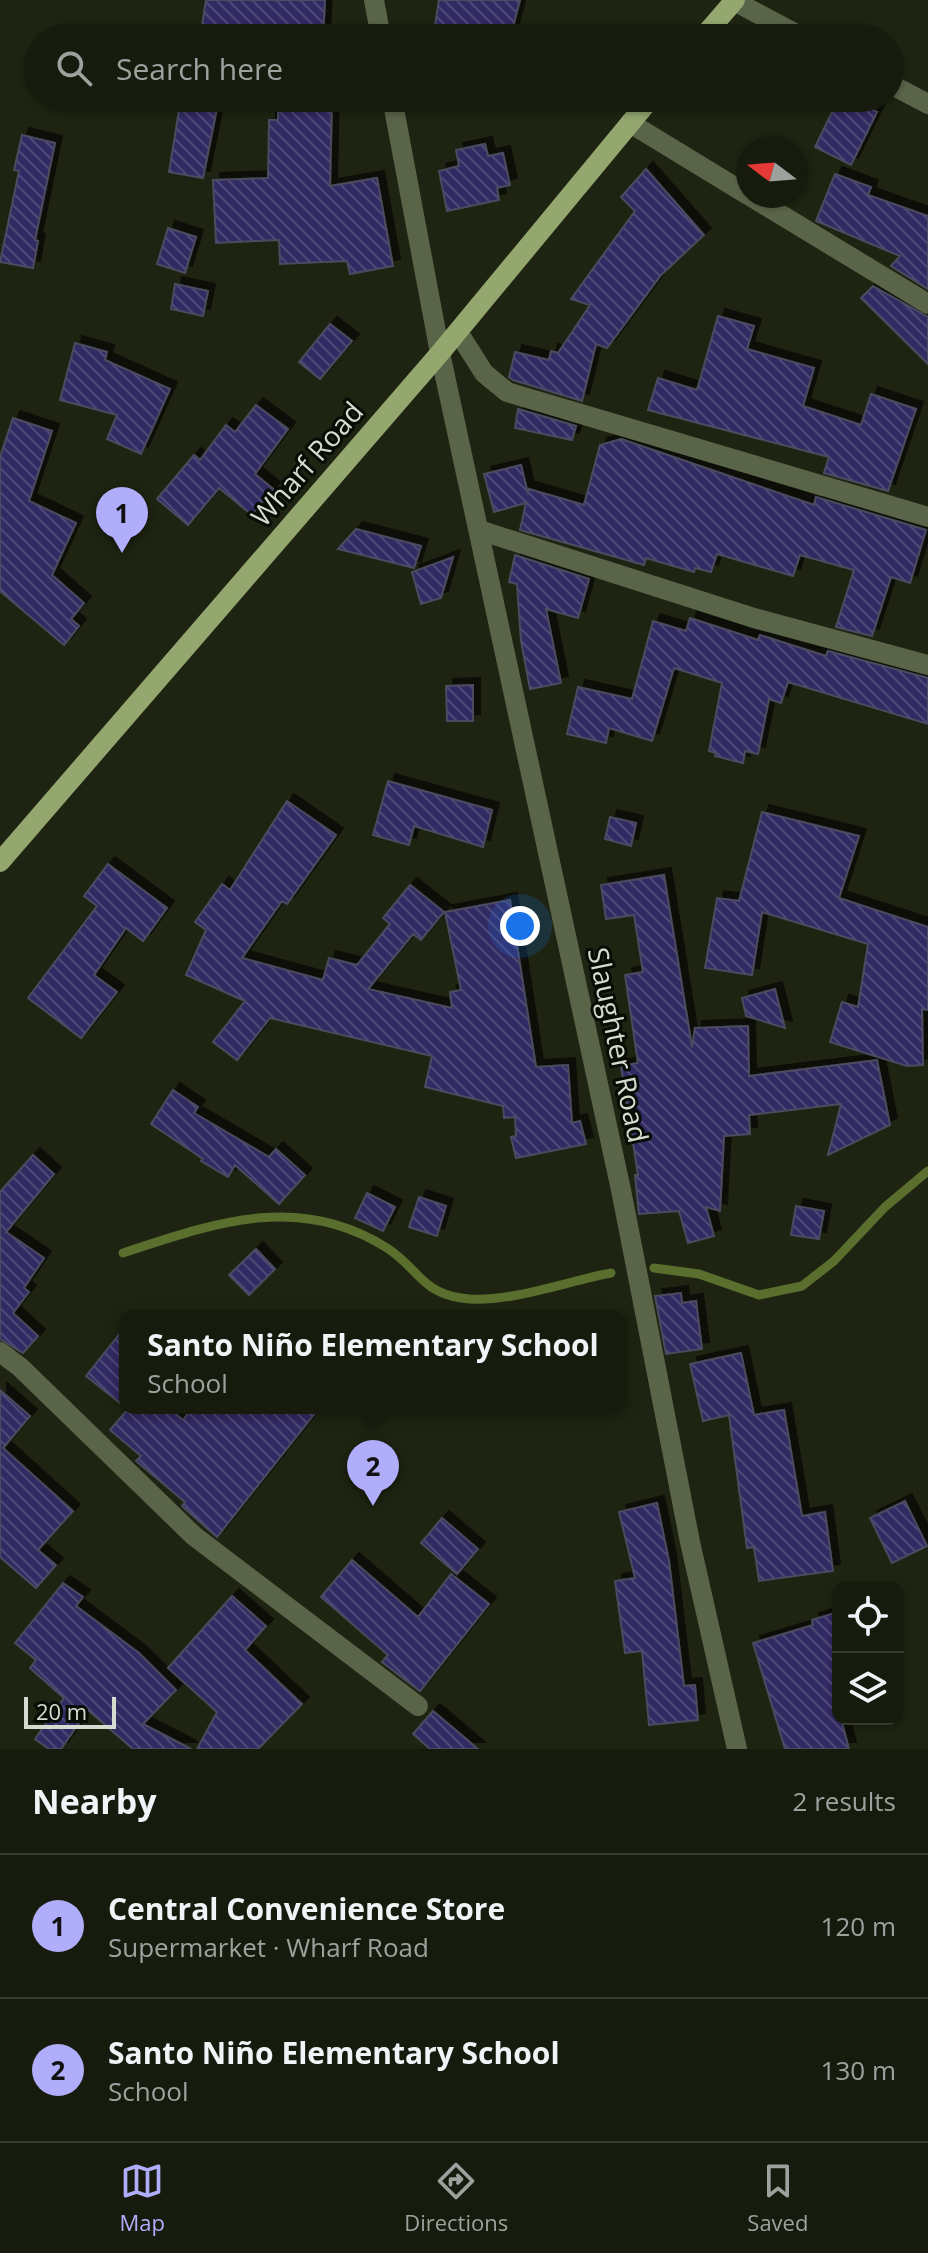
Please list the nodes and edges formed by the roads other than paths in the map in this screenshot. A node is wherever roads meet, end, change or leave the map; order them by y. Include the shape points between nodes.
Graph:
1 (374, 0) edge
2 (734, 0) edge
3 (378, 24) edge
4 (714, 24) edge
5 (778, 24) edge
6 (904, 91) edge
7 (928, 104) edge
8 (395, 112) edge
9 (639, 112) edge
10 (630, 123) junction
11 (736, 187) edge
12 (770, 208) edge
13 (928, 304) edge
14 (458, 332) junction
15 (440, 353) junction
16 (928, 517) edge
17 (479, 530) junction
18 (928, 665) edge
19 (0, 862) edge
20 (0, 1352) edge
21 (418, 1706) dead end
22 (737, 1749) edge

1 - 3 street
2 - 4 main road
2 - 5 street
6 - 7 street
8 - 15 street, Slaughter Road
9 - 10 main road, Wharf Road
10 - 11 street
10 - 14 main road, Wharf Road
12 - 13 street
14 - 15 main road, Wharf Road
14 - 16 street via 484,373 507,392
15 - 17 street, Slaughter Road
15 - 19 main road, Wharf Road
17 - 18 street via 754,618
17 - 22 street, Slaughter Road
20 - 21 street via 194,1536

